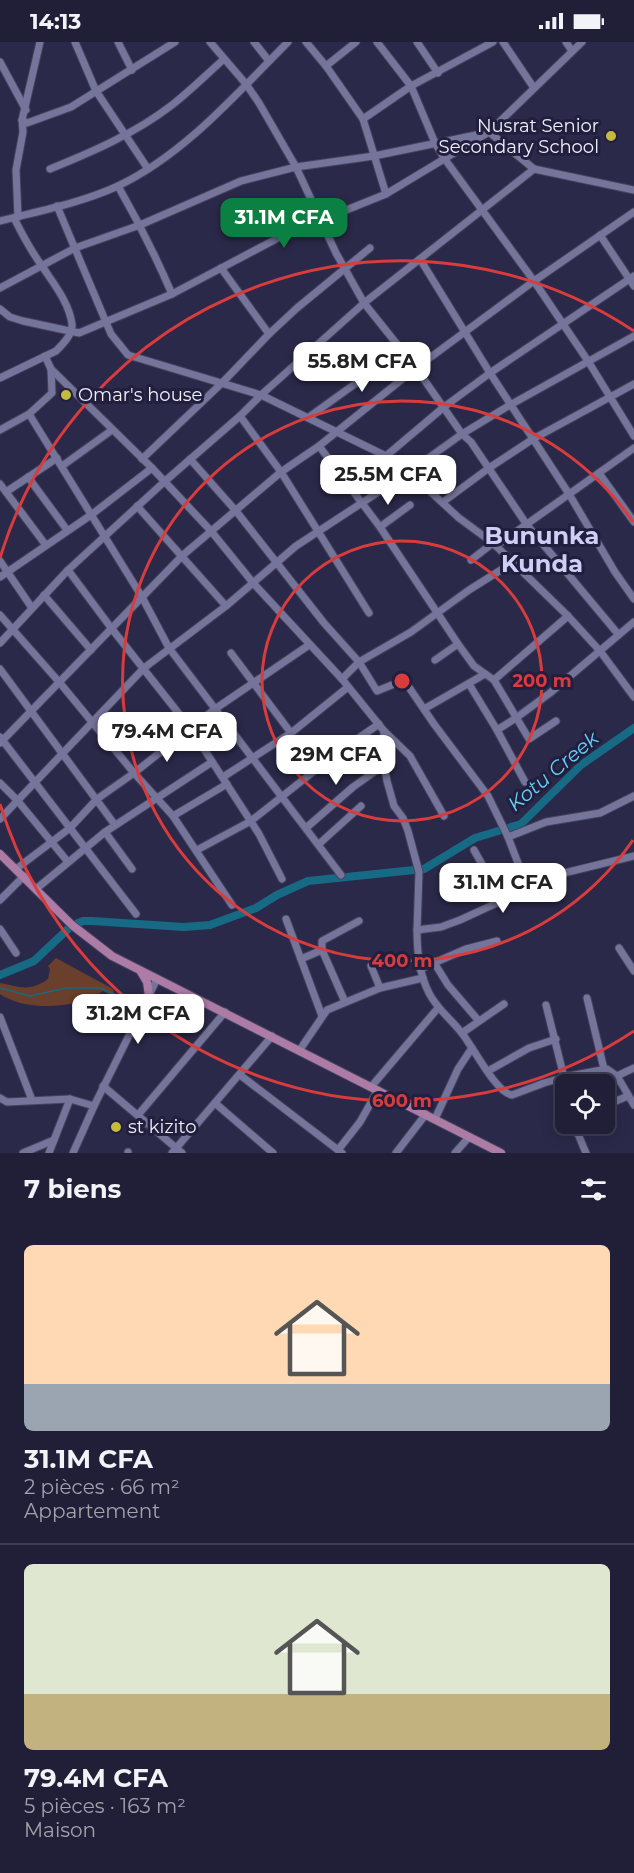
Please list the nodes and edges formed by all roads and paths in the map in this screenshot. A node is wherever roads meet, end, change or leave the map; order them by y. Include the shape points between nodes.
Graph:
1 (40, 42) edge
2 (75, 42) edge
3 (118, 42) edge
4 (175, 42) edge
5 (210, 42) edge
6 (254, 42) edge
7 (288, 42) edge
8 (306, 42) edge
9 (356, 42) edge
10 (377, 42) edge
11 (417, 42) edge
12 (493, 42) edge
13 (503, 42) edge
14 (566, 42) edge
15 (582, 42) edge
16 (572, 51) junction
17 (224, 59) junction
18 (269, 61) junction
19 (0, 62) edge
20 (326, 66) junction
21 (132, 70) junction
22 (2, 72) edge
23 (438, 73) junction
24 (246, 84) junction
25 (411, 86) junction
26 (534, 88) junction
27 (96, 91) junction
28 (26, 110) junction
29 (363, 119) junction
30 (22, 120) junction
31 (489, 132) junction
32 (125, 134) junction
33 (435, 143) junction
34 (374, 156) junction
35 (444, 158) junction
36 (296, 167) junction
37 (50, 169) dead end
38 (148, 169) junction
39 (534, 169) junction
40 (118, 186) junction
41 (634, 190) edge
42 (386, 194) junction
43 (57, 206) junction
44 (481, 210) junction
45 (634, 212) edge
46 (16, 217) junction
47 (0, 221) edge
48 (320, 221) junction
49 (140, 225) junction
50 (600, 235) junction
51 (75, 248) junction
52 (370, 248) dead end
53 (420, 259) junction
54 (42, 267) junction
55 (221, 268) junction
56 (344, 268) junction
57 (632, 278) edge
58 (534, 281) junction
59 (634, 286) edge
60 (0, 288) edge
61 (172, 294) junction
62 (364, 303) junction
63 (0, 309) edge
64 (106, 322) junction
65 (562, 324) junction
66 (70, 332) junction
67 (465, 333) junction
68 (269, 334) junction
69 (634, 336) edge
70 (402, 350) junction
71 (45, 356) junction
72 (588, 361) junction
73 (416, 368) junction
74 (51, 369) junction
75 (490, 373) junction
76 (0, 378) edge
77 (223, 382) junction
78 (634, 384) edge
79 (261, 395) junction
80 (610, 398) junction
81 (510, 405) junction
82 (444, 407) junction
83 (29, 414) junction
84 (240, 416) junction
85 (309, 417) junction
86 (112, 429) junction
87 (0, 430) edge
88 (337, 432) junction
89 (462, 434) junction
90 (634, 435) edge
91 (533, 439) junction
92 (319, 446) junction
93 (634, 447) edge
94 (386, 456) junction
95 (57, 458) junction
96 (142, 459) junction
97 (190, 459) junction
98 (62, 466) junction
99 (152, 468) junction
100 (489, 468) junction
101 (281, 472) junction
102 (409, 472) junction
103 (599, 473) junction
104 (28, 477) junction
105 (164, 482) junction
106 (0, 484) edge
107 (6, 492) junction
108 (569, 494) junction
109 (362, 502) junction
110 (442, 502) junction
111 (410, 505) dead end
112 (137, 506) junction
113 (236, 511) junction
114 (91, 515) junction
115 (634, 522) edge
116 (527, 525) junction
117 (380, 527) junction
118 (67, 530) junction
119 (211, 531) junction
120 (318, 532) junction
121 (104, 537) junction
122 (45, 544) junction
123 (494, 545) junction
124 (183, 555) junction
125 (471, 560) dead end
126 (0, 561) edge
127 (512, 563) junction
128 (276, 564) junction
129 (68, 570) junction
130 (8, 571) junction
131 (0, 577) edge
132 (254, 584) junction
133 (44, 595) junction
134 (142, 597) junction
135 (634, 599) edge
136 (226, 606) junction
137 (32, 608) junction
138 (369, 613) dead end
139 (437, 614) junction
140 (0, 615) edge
141 (568, 616) junction
142 (634, 622) edge
143 (13, 629) junction
144 (112, 629) junction
145 (618, 634) junction
146 (0, 643) edge
147 (458, 644) junction
148 (309, 645) junction
149 (169, 648) junction
150 (91, 650) junction
151 (600, 651) junction
152 (231, 653) dead end
153 (435, 660) dead end
154 (359, 662) junction
155 (144, 668) junction
156 (0, 669) edge
157 (485, 674) junction
158 (342, 679) junction
159 (494, 680) junction
160 (60, 682) junction
161 (252, 684) junction
162 (469, 684) junction
163 (348, 687) junction
164 (634, 697) edge
165 (215, 709) junction
166 (424, 710) junction
167 (31, 711) junction
168 (516, 718) junction
169 (556, 721) dead end
170 (92, 722) junction
171 (379, 724) junction
172 (191, 729) junction
173 (497, 730) junction
174 (384, 731) junction
175 (291, 733) junction
176 (1, 740) edge
177 (62, 753) junction
178 (253, 759) junction
179 (212, 762) junction
180 (384, 765) junction
181 (134, 773) junction
182 (225, 781) junction
183 (525, 782) dead end
184 (0, 783) edge
185 (34, 783) junction
186 (634, 796) edge
187 (283, 797) junction
188 (157, 798) junction
189 (98, 799) junction
190 (17, 800) junction
191 (361, 806) dead end
192 (173, 816) junction
193 (444, 816) dead end
194 (0, 819) edge
195 (251, 821) junction
196 (115, 825) junction
197 (70, 828) junction
198 (306, 828) junction
199 (105, 832) junction
200 (506, 835) junction
201 (52, 842) junction
202 (319, 844) junction
203 (85, 848) junction
204 (197, 850) junction
205 (474, 850) dead end
206 (0, 854) edge
207 (634, 856) edge
208 (68, 862) junction
209 (16, 869) junction
210 (132, 869) dead end
211 (341, 874) dead end
212 (24, 876) junction
213 (282, 879) dead end
214 (489, 879) junction
215 (36, 889) junction
216 (528, 889) junction
217 (460, 897) dead end
218 (0, 900) edge
219 (502, 900) junction
220 (232, 905) dead end
221 (136, 914) dead end
222 (286, 919) dead end
223 (359, 921) dead end
224 (0, 929) edge
225 (417, 930) junction
226 (497, 941) dead end
227 (619, 948) dead end
228 (322, 950) junction
229 (16, 953) dead end
230 (301, 959) junction
231 (435, 964) junction
232 (371, 966) dead end
233 (420, 969) junction
234 (141, 971) junction
235 (634, 971) edge
236 (423, 978) junction
237 (157, 979) junction
238 (172, 986) junction
239 (380, 988) junction
240 (150, 994) junction
241 (587, 998) dead end
242 (345, 1002) junction
243 (504, 1004) dead end
244 (546, 1005) dead end
245 (438, 1008) junction
246 (225, 1012) junction
247 (322, 1016) junction
248 (0, 1017) edge
249 (478, 1020) junction
250 (462, 1033) junction
251 (272, 1036) junction
252 (556, 1039) junction
253 (472, 1048) junction
254 (299, 1051) junction
255 (634, 1068) edge
256 (604, 1069) junction
257 (488, 1071) junction
258 (565, 1074) edge
259 (577, 1074) edge
260 (240, 1075) junction
261 (617, 1076) junction
262 (555, 1080) edge
263 (103, 1086) junction
264 (374, 1089) junction
265 (627, 1096) junction
266 (0, 1098) edge
267 (69, 1099) junction
268 (32, 1100) junction
269 (615, 1101) edge
270 (215, 1103) junction
271 (634, 1105) edge
272 (93, 1106) junction
273 (426, 1114) junction
274 (138, 1115) junction
275 (435, 1119) junction
276 (578, 1134) edge
277 (469, 1137) junction
278 (54, 1140) junction
279 (177, 1151) edge
280 (340, 1152) edge
281 (23, 1153) edge
282 (49, 1153) edge
283 (73, 1153) edge
284 (273, 1153) edge
285 (396, 1153) edge
286 (455, 1153) edge
287 (501, 1153) edge
288 (586, 1153) edge

1 - 28 street
2 - 27 street
3 - 21 street
4 - 21 street
5 - 17 street
6 - 18 street
7 - 18 street
8 - 20 street
9 - 20 street
10 - 25 street
11 - 23 street
12 - 23 street
13 - 26 street
14 - 16 street
15 - 16 street
16 - 26 street
17 - 24 street
17 - 32 street via 172,105
18 - 24 street
19 - 22 street
20 - 29 street
21 - 27 street
22 - 28 street
23 - 25 street
24 - 36 street
24 - 38 street via 191,138
25 - 29 street
25 - 33 street
26 - 31 street
27 - 30 street via 70,107 27,123
27 - 32 street
28 - 30 street
29 - 34 street
30 - 46 street
31 - 33 street
31 - 35 street
31 - 39 street
32 - 37 street
32 - 38 street
33 - 34 street
33 - 35 street
34 - 36 street
34 - 42 street
35 - 42 street
35 - 44 street
36 - 48 street
36 - 49 street via 241,181
38 - 40 street
39 - 41 street
39 - 44 street
40 - 43 street
40 - 49 street
42 - 48 street
43 - 46 street
43 - 51 street
44 - 53 street
44 - 58 street
45 - 50 street
46 - 47 street
46 - 54 street
48 - 55 street
48 - 56 street
49 - 51 street
49 - 61 street
50 - 57 street
50 - 58 street
51 - 54 street
51 - 64 street
52 - 56 street
53 - 62 street
53 - 67 street
54 - 60 street
54 - 66 street via 63,299 72,324
55 - 61 street
55 - 68 street
56 - 62 street
56 - 68 street
57 - 59 street
57 - 65 street
58 - 65 street
58 - 67 street
61 - 64 street
62 - 70 street
62 - 79 street
63 - 66 street via 10,317
64 - 66 street via 79,333
64 - 77 street via 128,355
65 - 72 street
65 - 75 street
66 - 71 street via 64,344
67 - 73 street
67 - 75 street
68 - 77 street
69 - 72 street
70 - 73 street
70 - 85 street
71 - 74 street
71 - 76 street
72 - 80 street
72 - 81 street
73 - 82 street
73 - 88 street
74 - 83 street via 52,393
74 - 86 street
75 - 81 street
75 - 82 street
77 - 79 street
77 - 96 street
78 - 80 street
79 - 84 street
79 - 85 street
80 - 90 street
80 - 91 street
81 - 89 street
81 - 91 street
82 - 89 street
82 - 94 street
83 - 87 street
83 - 95 street
84 - 97 street
84 - 101 street
85 - 88 street
86 - 96 street
86 - 98 street
88 - 92 street
88 - 94 street
89 - 100 street
89 - 102 street
91 - 100 street
91 - 108 street
92 - 101 street
92 - 109 street
93 - 103 street
94 - 102 street
95 - 98 street
95 - 104 street
96 - 99 street
97 - 105 street
97 - 113 street
98 - 114 street
99 - 105 street
99 - 114 street
100 - 110 street
100 - 116 street
101 - 113 street
101 - 120 street
102 - 109 street
102 - 110 street
103 - 108 street
103 - 115 street
104 - 107 street
104 - 118 street
105 - 112 street
105 - 119 street
106 - 107 street
107 - 122 street
108 - 116 street
108 - 135 street
109 - 117 street
109 - 120 street
110 - 123 street
111 - 117 street
112 - 121 street
112 - 124 street
113 - 119 street
113 - 128 street
114 - 118 street
114 - 121 street
116 - 123 street
116 - 145 street
117 - 139 street
118 - 122 street
119 - 124 street
119 - 132 street
120 - 128 street
120 - 138 street
121 - 129 street
121 - 134 street
122 - 130 street
123 - 125 street
123 - 127 street
124 - 134 street
124 - 136 street
126 - 130 street
127 - 139 street
127 - 141 street
128 - 132 street
128 - 154 street
129 - 133 street
129 - 144 street
130 - 131 street
130 - 137 street
132 - 136 street
132 - 148 street
133 - 137 street
133 - 150 street
134 - 144 street
134 - 149 street
136 - 149 street
137 - 143 street
139 - 147 street
139 - 154 street
140 - 143 street
141 - 151 street
141 - 159 street
142 - 145 street
143 - 146 street
143 - 160 street
144 - 150 street
144 - 155 street
145 - 151 street
147 - 153 street
147 - 157 street
148 - 158 street
148 - 161 street
149 - 155 street
149 - 165 street
150 - 160 street
151 - 164 street
151 - 168 street
152 - 161 street
154 - 158 street
154 - 166 street via 377,692 404,680
155 - 170 street
155 - 172 street
156 - 167 street
157 - 159 street
157 - 162 street
158 - 163 street
159 - 168 street
160 - 167 street
160 - 170 street
161 - 165 street
161 - 175 street
162 - 166 street
162 - 173 street
163 - 171 street
163 - 175 street
165 - 172 street
165 - 178 street
166 - 200 street via 488,796
167 - 176 street
167 - 177 street
168 - 169 street via 529,739
168 - 173 street
170 - 177 street
170 - 181 street
171 - 174 street
171 - 187 street
172 - 179 street
172 - 181 street
173 - 183 street
174 - 180 street
174 - 193 street via 410,756
175 - 178 street
176 - 185 street
177 - 185 street
177 - 189 street
178 - 182 street
178 - 187 street
179 - 182 street
179 - 188 street
180 - 198 street
180 - 225 street via 391,799 405,824 418,870
181 - 188 street
181 - 189 street
182 - 192 street
182 - 195 street
184 - 190 street
185 - 190 street
185 - 197 street
186 - 200 street via 600,813 546,822
187 - 195 street
187 - 198 street
188 - 192 street
188 - 196 street
189 - 196 street
189 - 197 street
190 - 194 street
190 - 201 street
191 - 202 street
192 - 204 street
195 - 204 street
195 - 213 street
196 - 199 street
197 - 201 street
197 - 203 street
198 - 202 street
199 - 203 street
199 - 210 street
200 - 216 street
201 - 208 street
201 - 209 street
202 - 211 street
203 - 208 street
203 - 221 street
204 - 220 street
205 - 214 street
206 - 209 main road
207 - 216 street via 571,871
208 - 215 street
209 - 212 main road
212 - 215 main road
212 - 218 street
214 - 217 street
214 - 219 street
215 - 234 main road via 98,947
216 - 219 street
219 - 225 street via 448,925
222 - 230 street
223 - 228 street via 322,941
224 - 229 street
225 - 233 street
226 - 231 street
227 - 235 street
228 - 230 street
228 - 242 street
230 - 247 street
231 - 233 street
231 - 249 street
232 - 239 street
233 - 236 street
234 - 237 main road
234 - 240 main road
236 - 239 street
236 - 245 street
237 - 238 main road
237 - 240 street
238 - 240 main road
238 - 246 main road
239 - 242 street
240 - 263 street
241 - 256 street
242 - 247 street
243 - 249 street
244 - 252 street
245 - 250 street
245 - 264 street
246 - 251 main road
246 - 274 street
247 - 254 street
248 - 268 street
249 - 250 street
250 - 253 street
251 - 254 main road
251 - 260 street
252 - 257 street via 528,1048
252 - 258 street
253 - 257 street
253 - 275 street
254 - 264 main road
255 - 261 street
256 - 259 street
256 - 261 street
257 - 262 street via 509,1095
260 - 270 street
260 - 280 street
261 - 265 street
263 - 272 street
263 - 274 street
264 - 273 main road
264 - 280 street via 360,1122
265 - 269 street
265 - 271 street
266 - 268 street via 7,1102
267 - 268 street
267 - 272 street
267 - 278 street
270 - 279 street
270 - 284 street
272 - 283 street
273 - 275 main road
273 - 285 street
274 - 279 street
275 - 277 main road
276 - 288 street
277 - 286 street
277 - 287 main road
278 - 281 street
278 - 282 street

